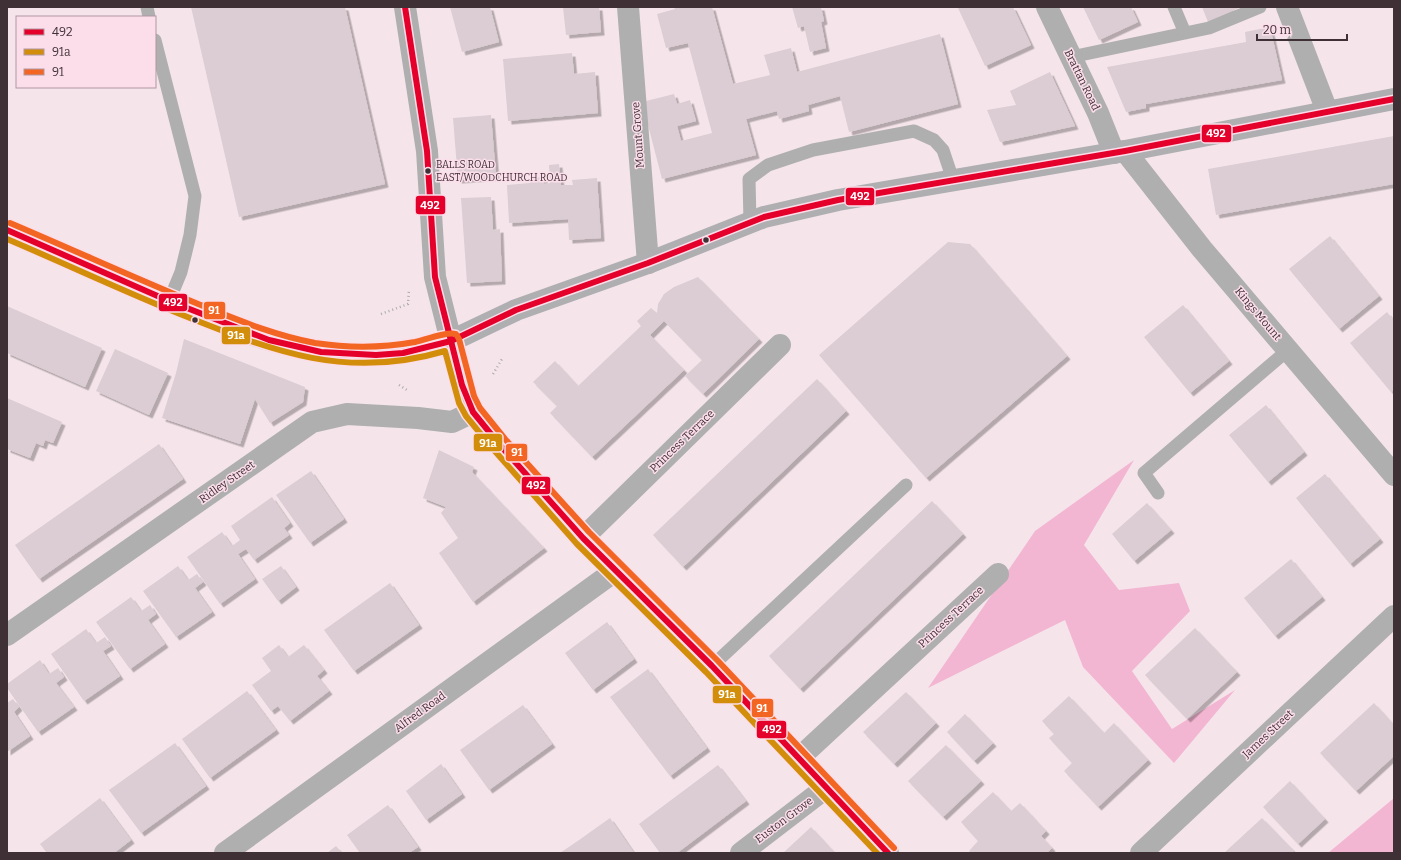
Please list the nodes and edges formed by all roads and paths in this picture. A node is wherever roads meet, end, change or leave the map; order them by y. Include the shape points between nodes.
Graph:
1 (405, 7) edge
2 (628, 7) edge
3 (1047, 7) edge
4 (1174, 7) edge
5 (1260, 7) edge
6 (1287, 7) edge
7 (1186, 33) junction
8 (156, 44) edge
9 (1070, 57) junction
10 (1394, 99) edge
11 (1327, 111) junction
12 (1120, 152) junction
13 (954, 180) junction
14 (750, 222) junction
15 (7, 230) edge
16 (648, 262) junction
17 (410, 286) dead end
18 (169, 302) junction
19 (381, 314) dead end
20 (451, 341) junction
21 (780, 345) dead end
22 (1288, 350) junction
23 (502, 359) dead end
24 (493, 374) dead end
25 (473, 412) junction
26 (1394, 475) edge
27 (906, 485) dead end
28 (1158, 493) dead end
29 (583, 538) junction
30 (614, 571) junction
31 (998, 574) dead end
32 (1394, 616) edge
33 (7, 635) edge
34 (712, 666) junction
35 (798, 758) junction
36 (827, 787) junction
37 (226, 853) edge
38 (741, 853) edge
39 (888, 853) edge
40 (1141, 853) edge

1 - 20 street via 426,151 436,277
2 - 16 street, Mount Grove
3 - 9 street, Brattan Road
4 - 7 lane
5 - 7 lane via 1209,28
6 - 11 street
7 - 9 lane
8 - 18 lane via 195,196 183,265
9 - 12 street, Brattan Road
10 - 11 street
11 - 12 street
12 - 13 street
12 - 22 street, Kings Mount
13 - 14 street via 838,200
13 - 14 lane via 943,150 934,140 914,131 813,150 768,165 749,179
14 - 16 street
15 - 18 street
16 - 20 street via 516,310
17 - 19 path via 408,304
18 - 20 street via 269,340 321,352 376,355 402,353
20 - 25 street via 464,392
21 - 29 street, Princess Terrace
22 - 26 street, Kings Mount
22 - 28 lane via 1144,473
23 - 24 path
25 - 29 street
25 - 33 street, Ridley Street via 452,422 347,414 312,422
27 - 34 lane
29 - 30 street
30 - 34 street
30 - 37 street, Alfred Road
31 - 35 street, Princess Terrace
32 - 40 street, James Street
34 - 35 street
35 - 36 street
36 - 38 street, Euston Grove
36 - 39 street

